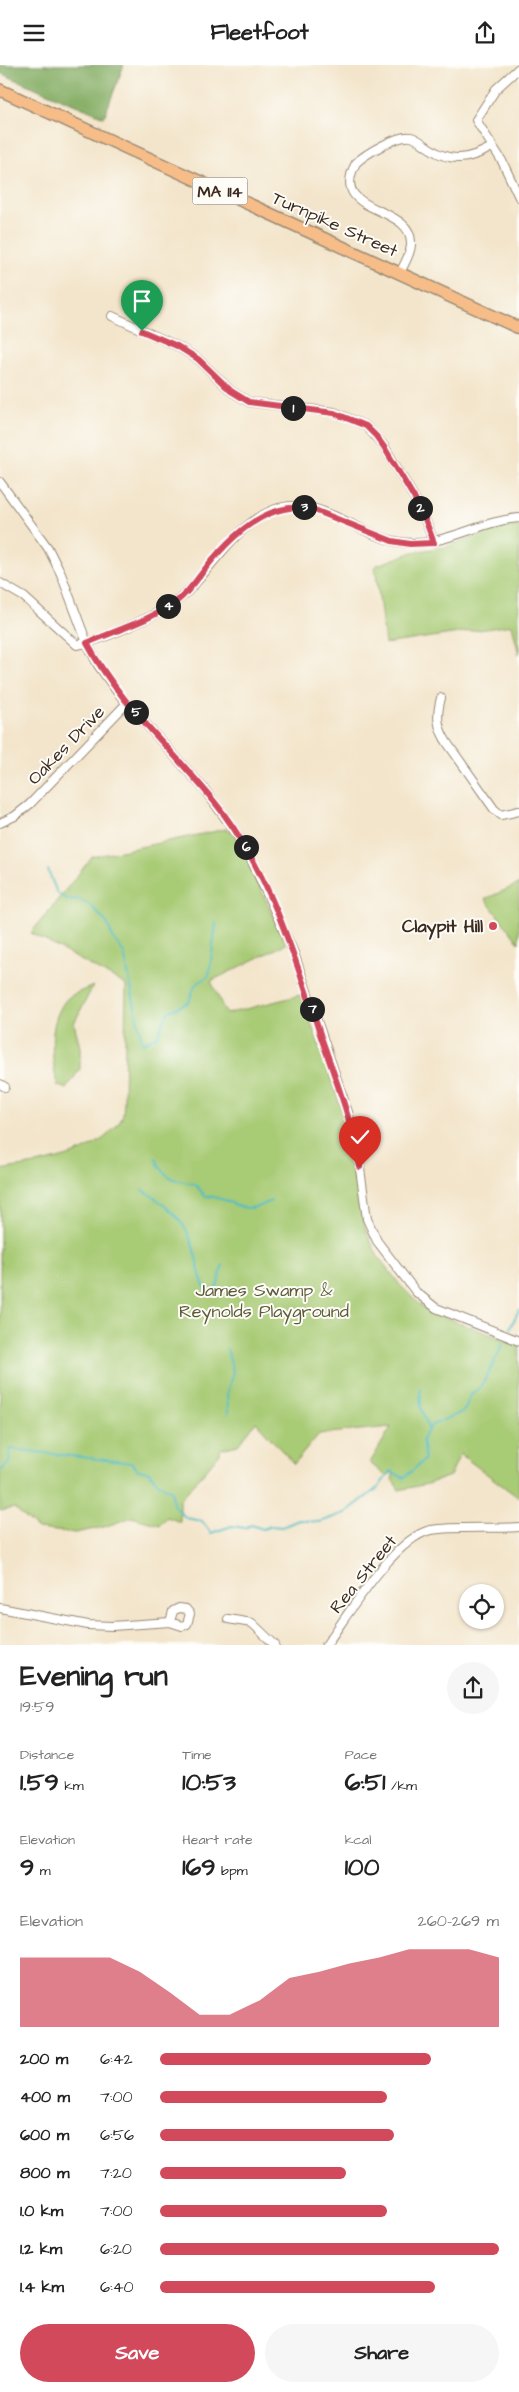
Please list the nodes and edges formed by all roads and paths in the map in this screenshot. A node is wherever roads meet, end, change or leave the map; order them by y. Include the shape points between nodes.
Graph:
1 (519, 68) edge
2 (0, 90) edge
3 (492, 147) junction
4 (519, 197) edge
5 (400, 273) junction
6 (112, 316) dead end
7 (519, 327) edge
8 (0, 481) edge
9 (519, 518) edge
10 (434, 543) junction
11 (0, 583) edge
12 (80, 624) junction
13 (64, 632) junction
14 (87, 643) junction
15 (441, 698) dead end
16 (127, 703) junction
17 (519, 811) edge
18 (0, 823) edge
19 (519, 1341) edge
20 (519, 1527) edge
21 (0, 1608) edge
22 (228, 1619) dead end
23 (170, 1622) dead end
24 (275, 1645) edge
25 (326, 1645) edge

1 - 3 street via 496,89 476,120
2 - 5 highway, Turnpike Street / MA 114
3 - 4 street
3 - 5 street via 470,157 449,158 432,151 418,139 398,138 356,163 350,179 358,199 401,221 408,231 410,251
5 - 7 highway, Turnpike Street / MA 114
6 - 10 street via 198,359 244,400 261,405 334,413 366,426 384,447 422,511
8 - 12 street via 48,549
9 - 10 street via 505,519
10 - 14 street via 392,541 312,509 298,506 280,508 262,515 231,542 176,602
11 - 13 street via 24,597
12 - 13 street
12 - 14 street
13 - 14 street via 77,645
14 - 16 street via 98,665
15 - 17 street via 437,717 441,733 494,809 501,815
16 - 18 street, Oakes Drive via 30,804
16 - 19 street via 224,814 244,844 272,902 294,953 348,1112 357,1147 367,1219 377,1241 416,1292 436,1308
20 - 25 street, Rea Street via 431,1530 419,1534 400,1548 383,1567
21 - 23 street via 88,1625
22 - 24 street via 252,1623

